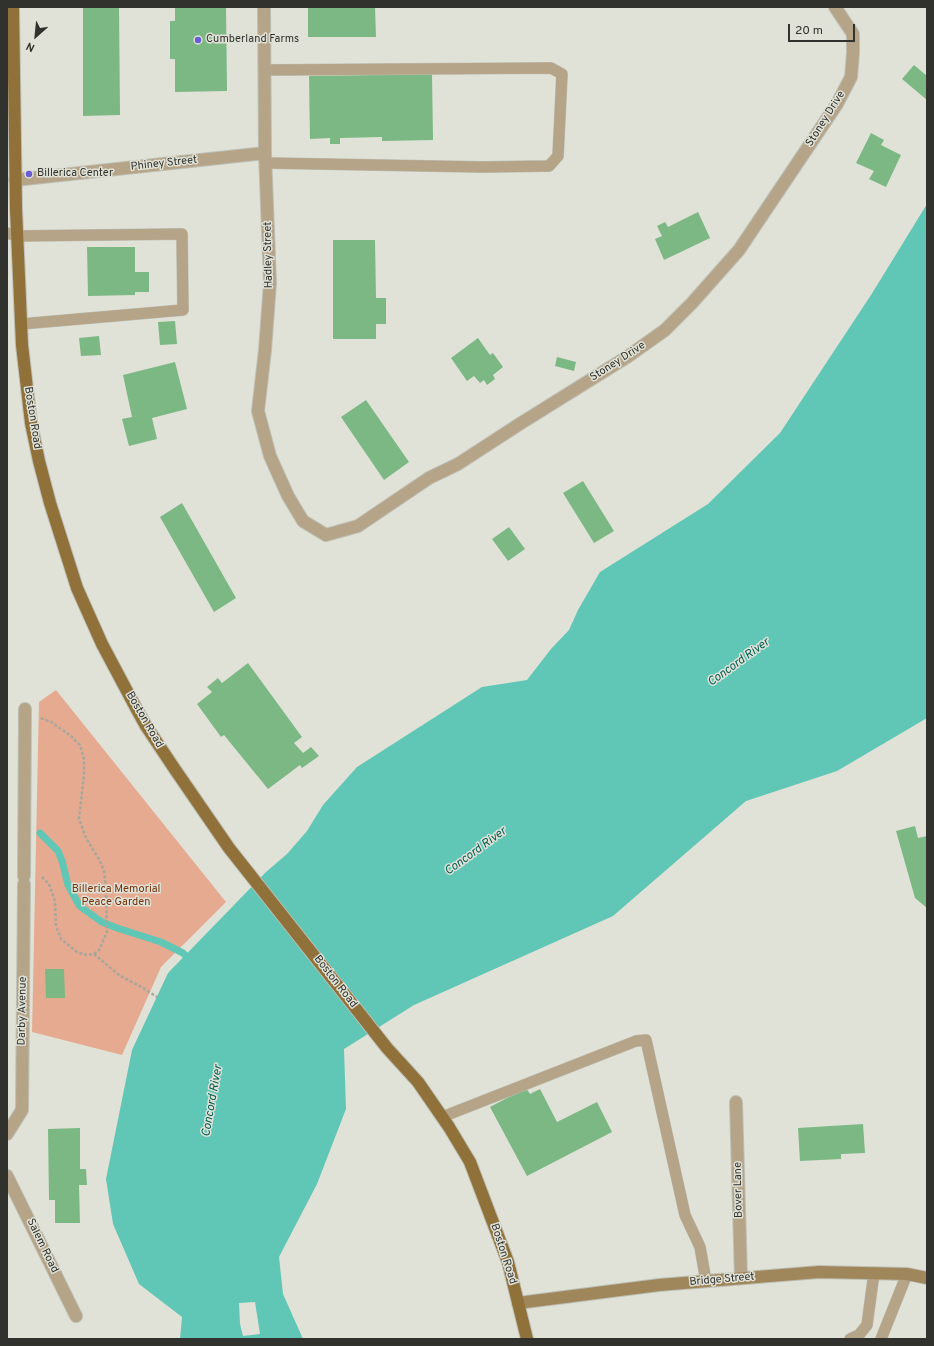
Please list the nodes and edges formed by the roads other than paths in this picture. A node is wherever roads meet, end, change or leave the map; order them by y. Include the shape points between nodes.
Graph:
1 (264, 7) edge
2 (835, 7) edge
3 (11, 8) edge
4 (264, 70) junction
5 (11, 98) edge
6 (265, 158) junction
7 (15, 180) junction
8 (12, 235) edge
9 (21, 324) junction
10 (288, 496) joint
11 (25, 713) road end
12 (736, 1102) dead end
13 (442, 1117) junction
14 (7, 1134) edge
15 (7, 1176) edge
16 (874, 1273) junction
17 (907, 1274) junction
18 (741, 1278) junction
19 (927, 1278) edge
20 (706, 1281) junction
21 (518, 1303) junction
22 (76, 1316) dead end
23 (527, 1339) edge
24 (850, 1339) edge
25 (881, 1339) edge

1 - 4 street, Hadley Street
2 - 10 street, Stoney Drive via 853,34 851,77 837,104 739,250 665,330 627,357 458,464 429,478 358,526 326,535 303,521
3 - 5 main road, Boston Road
4 - 6 street, Hadley Street
4 - 6 lane via 551,68 562,74 558,156 549,166 483,167
5 - 7 main road, Boston Road
6 - 7 street, Phiney Street
6 - 10 street, Hadley Street via 270,283 258,411 270,456
7 - 8 main road, Boston Road
8 - 9 main road, Boston Road
8 - 9 lane via 182,234 183,310
9 - 13 main road, Boston Road via 31,423 39,461 77,588 102,644 146,726 229,848 387,1048 418,1082
11 - 14 street, Darby Avenue via 22,1110
12 - 18 street, Bover Lane
13 - 20 lane via 646,1040 685,1215 700,1247
13 - 21 main road, Boston Road via 470,1162 508,1262
15 - 22 street, Salem Road
16 - 17 main road, Bridge Street
16 - 18 main road, Bridge Street via 819,1272
16 - 24 lane via 867,1325 859,1335
17 - 19 main road, Bridge Street
17 - 25 lane
18 - 20 main road, Bridge Street
20 - 21 main road, Bridge Street
21 - 23 main road, Boston Road

